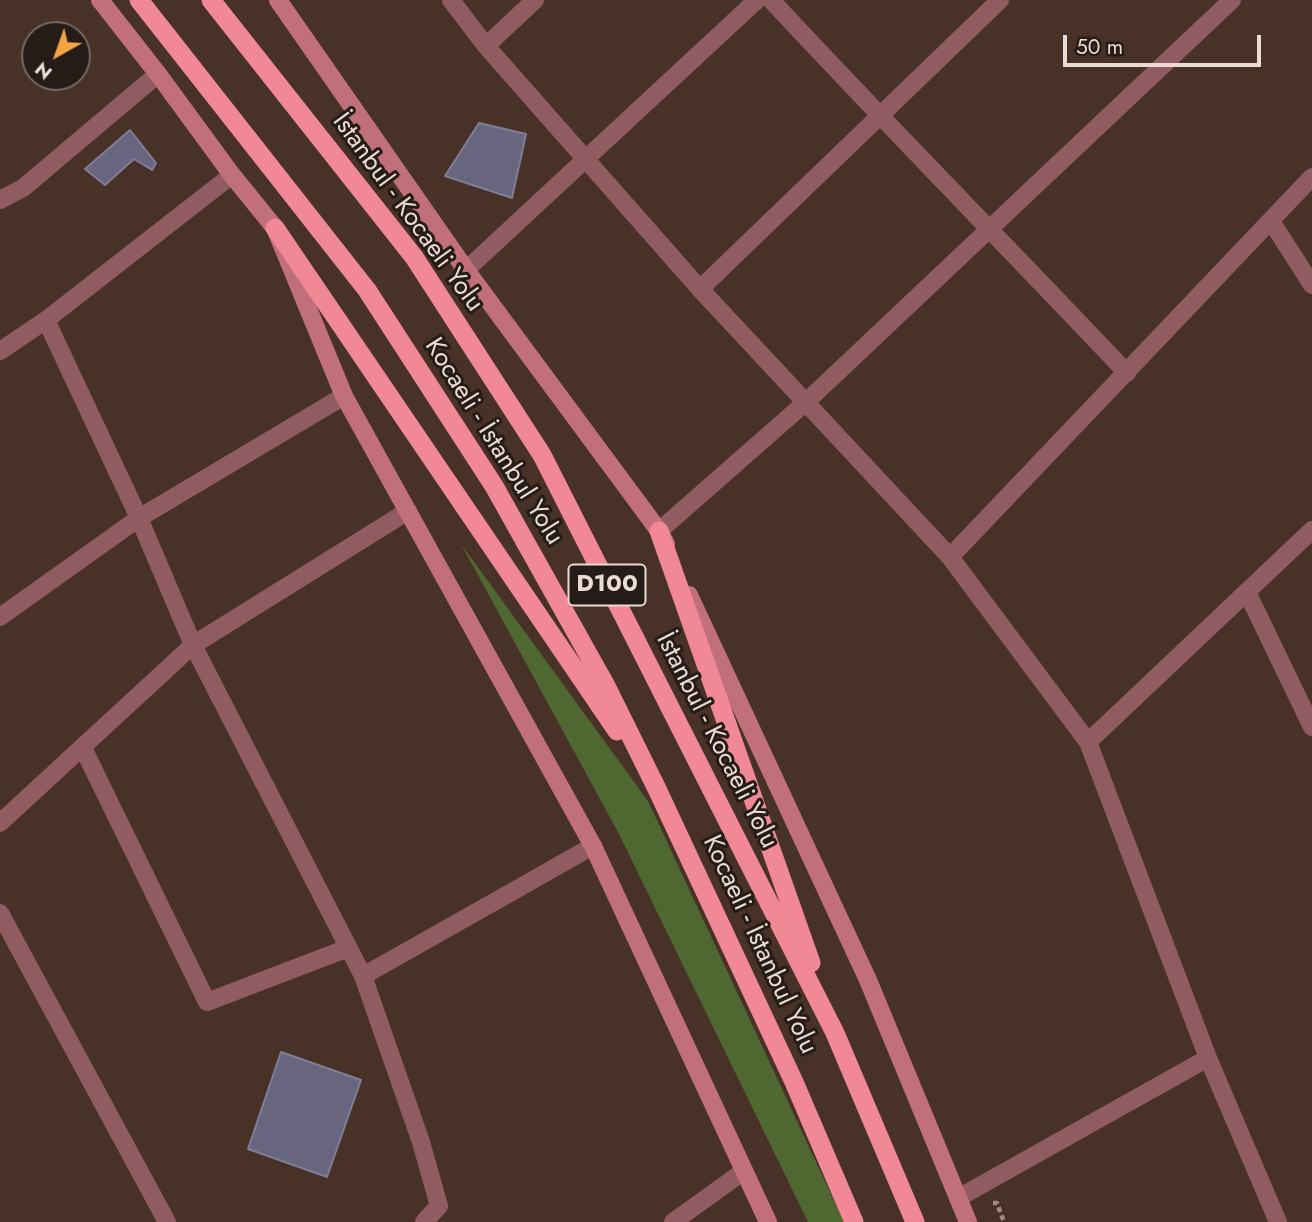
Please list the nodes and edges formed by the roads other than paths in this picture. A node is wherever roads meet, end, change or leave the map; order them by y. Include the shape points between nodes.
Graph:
1 (100, 0) edge
2 (139, 0) edge
3 (211, 0) edge
4 (278, 0) edge
5 (451, 0) edge
6 (535, 0) edge
7 (757, 0) edge
8 (771, 0) edge
9 (1000, 0) edge
10 (1231, 0) edge
11 (486, 46) junction
12 (158, 74) junction
13 (879, 116) junction
14 (587, 158) junction
15 (232, 175) junction
16 (1312, 177) edge
17 (0, 200) edge
18 (1270, 220) junction
19 (989, 227) junction
20 (275, 228) junction
21 (466, 270) junction
22 (1312, 285) edge
23 (700, 289) junction
24 (46, 320) junction
25 (0, 351) edge
26 (1127, 373) junction
27 (344, 397) junction
28 (806, 402) junction
29 (408, 511) junction
30 (139, 518) junction
31 (1312, 530) edge
32 (659, 531) junction
33 (950, 557) junction
34 (1247, 592) junction
35 (0, 617) edge
36 (193, 645) junction
37 (1312, 727) edge
38 (1088, 742) junction
39 (83, 748) junction
40 (657, 789) junction
41 (0, 823) edge
42 (593, 846) junction
43 (0, 913) edge
44 (348, 948) junction
45 (363, 976) junction
46 (835, 1033) junction
47 (1208, 1058) junction
48 (744, 1171) junction
49 (958, 1198) junction
50 (167, 1222) edge
51 (424, 1222) edge
52 (673, 1222) edge
53 (768, 1222) edge
54 (854, 1222) edge
55 (915, 1222) edge
56 (968, 1222) edge
57 (1278, 1222) edge

1 - 12 main road
2 - 40 highway, Kocaeli - İstanbul Yolu / D100 via 366,289 494,486 606,686
3 - 46 highway, İstanbul - Kocaeli Yolu / D100 via 414,257 542,455
4 - 21 main road
5 - 11 street
6 - 11 street
7 - 14 street
8 - 13 street
9 - 13 street
10 - 19 street
11 - 14 street
12 - 15 main road
12 - 17 street via 23,188
13 - 19 street
13 - 23 street
14 - 21 street
14 - 23 street
15 - 20 main road
15 - 24 street
16 - 18 street
18 - 22 street
18 - 26 street
19 - 26 street
19 - 28 street
20 - 27 main road
20 - 40 highway
21 - 32 main road
23 - 28 street
24 - 25 street
24 - 30 street
26 - 33 street
27 - 29 main road
27 - 30 street
28 - 32 street
28 - 33 street
29 - 36 street
29 - 42 main road
30 - 35 street
30 - 36 street
31 - 34 street
32 - 46 highway
32 - 49 main road via 868,980
33 - 38 street
34 - 37 street
34 - 38 street
36 - 39 street
36 - 44 street
38 - 47 street
39 - 41 street
39 - 44 street via 207,1002
40 - 54 highway, Kocaeli - İstanbul Yolu / D100
42 - 45 street
42 - 48 main road
43 - 50 street
44 - 45 street
45 - 51 street via 439,1206
46 - 55 highway, İstanbul - Kocaeli Yolu / D100
47 - 49 street
47 - 57 street
48 - 52 street
48 - 53 main road
49 - 56 main road

